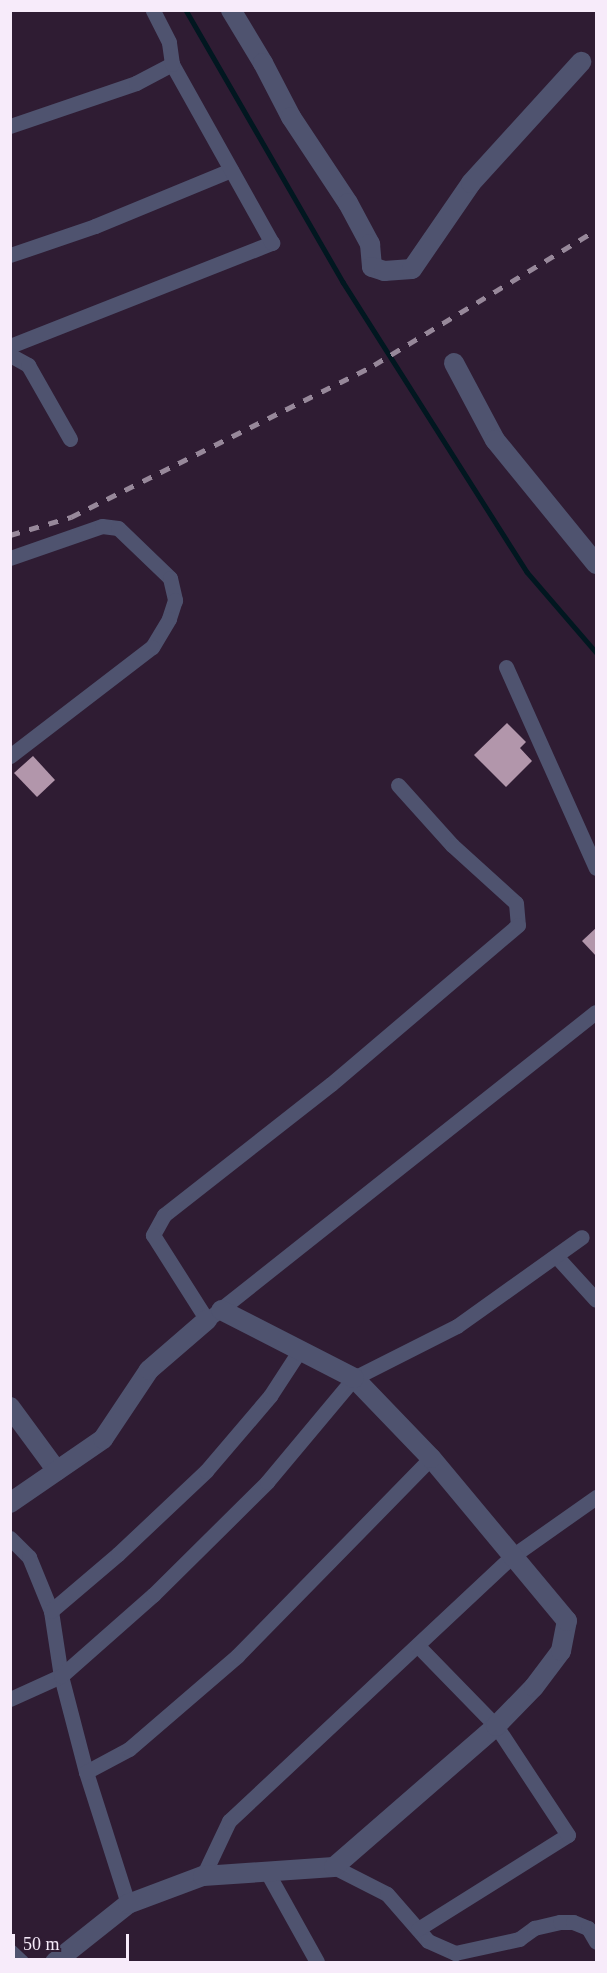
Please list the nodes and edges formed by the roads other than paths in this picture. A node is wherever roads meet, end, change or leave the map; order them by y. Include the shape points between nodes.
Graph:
1 (153, 10) edge
2 (231, 10) edge
3 (580, 62) dead end
4 (172, 64) junction
5 (10, 126) edge
6 (231, 170) junction
7 (10, 255) edge
8 (10, 346) edge
9 (10, 355) edge
10 (454, 363) dead end
11 (70, 439) dead end
12 (10, 558) edge
13 (597, 564) edge
14 (506, 667) dead end
15 (10, 756) edge
16 (398, 785) dead end
17 (597, 868) edge
18 (597, 1012) edge
19 (582, 1237) dead end
20 (556, 1256) junction
21 (597, 1300) edge
22 (214, 1315) junction
23 (300, 1350) junction
24 (354, 1378) junction
25 (10, 1407) edge
26 (431, 1458) junction
27 (57, 1471) junction
28 (597, 1497) edge
29 (10, 1503) edge
30 (10, 1538) edge
31 (512, 1557) junction
32 (51, 1611) junction
33 (418, 1646) junction
34 (61, 1676) junction
35 (10, 1699) edge
36 (496, 1726) junction
37 (86, 1772) junction
38 (334, 1867) junction
39 (267, 1872) junction
40 (203, 1876) junction
41 (128, 1904) junction
42 (418, 1929) junction
43 (597, 1942) edge
44 (468, 1950) junction
45 (10, 1951) edge
46 (22, 1962) edge
47 (55, 1962) edge
48 (317, 1962) edge
49 (452, 1962) edge

1 - 4 street via 169,42
2 - 3 street via 291,117 370,243 372,267 384,271 412,269 471,183
4 - 5 street via 136,83
4 - 6 street
6 - 7 street via 95,226
6 - 8 street via 272,243
9 - 11 street via 28,364
10 - 13 street via 495,440
12 - 15 street via 102,526 117,528 170,578 175,600 169,620 152,646
14 - 17 street
16 - 22 street via 452,845 516,903 518,925 330,1084 164,1215 153,1235
18 - 22 street
19 - 20 street
20 - 21 street
20 - 24 street via 457,1326
22 - 23 street
22 - 27 street via 149,1370 103,1439
23 - 24 street
23 - 32 street via 270,1396 206,1471
24 - 26 street
24 - 34 street via 267,1482 153,1595
25 - 27 street
26 - 31 street
26 - 37 street via 237,1656 129,1749
27 - 29 street
28 - 31 street
30 - 32 street via 29,1557
31 - 33 street
31 - 36 street via 567,1621 561,1651 534,1687
32 - 34 street
33 - 36 street
33 - 40 street via 229,1821
34 - 35 street
34 - 37 street
36 - 38 street
36 - 42 street via 567,1835
37 - 41 street
38 - 39 street
38 - 42 street via 387,1894
39 - 40 street
39 - 48 street
40 - 41 street
41 - 47 street
42 - 44 street via 428,1941 455,1953
43 - 44 street via 588,1928 560,1922 534,1928 519,1939
44 - 49 street
45 - 46 street

